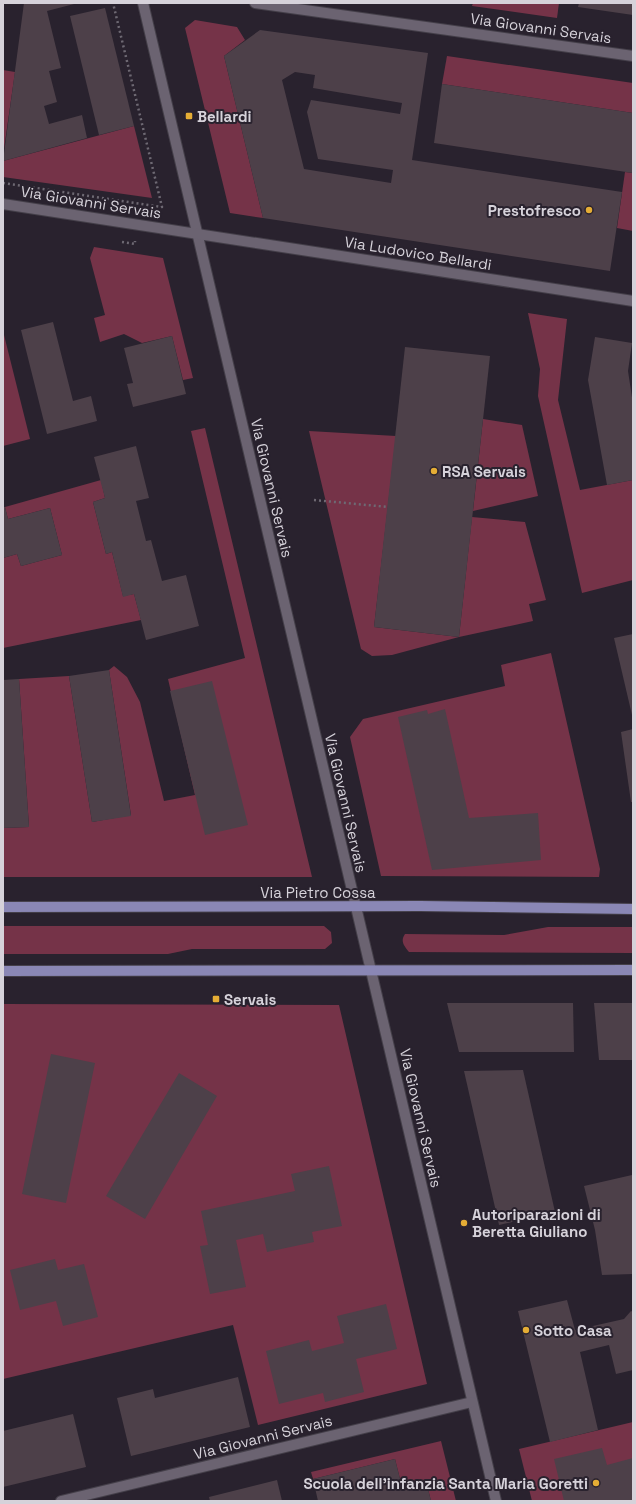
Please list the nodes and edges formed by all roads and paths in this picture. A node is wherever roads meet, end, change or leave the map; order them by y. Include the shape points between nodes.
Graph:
1 (113, 3) edge
2 (143, 3) edge
3 (256, 3) edge
4 (633, 56) edge
5 (3, 183) edge
6 (3, 204) edge
7 (198, 234) junction
8 (633, 301) edge
9 (314, 500) dead end
10 (388, 507) dead end
11 (3, 907) edge
12 (355, 908) junction
13 (633, 909) edge
14 (370, 970) junction
15 (633, 970) edge
16 (3, 971) edge
17 (472, 1402) junction
18 (61, 1501) edge
19 (496, 1501) edge

1 - 5 path via 162,207
2 - 7 street, Via Giovanni Servais
3 - 4 street, Via Giovanni Servais
6 - 7 street, Via Giovanni Servais
7 - 8 street, Via Ludovico Bellardi
7 - 12 street, Via Giovanni Servais
9 - 10 path
11 - 12 main road, Via Pietro Cossa
12 - 13 main road, Via Pietro Cossa via 420,906
12 - 14 street, Via Giovanni Servais
14 - 15 main road
14 - 16 main road
14 - 17 street, Via Giovanni Servais
17 - 18 street, Via Giovanni Servais
17 - 19 street, Via Giovanni Servais

